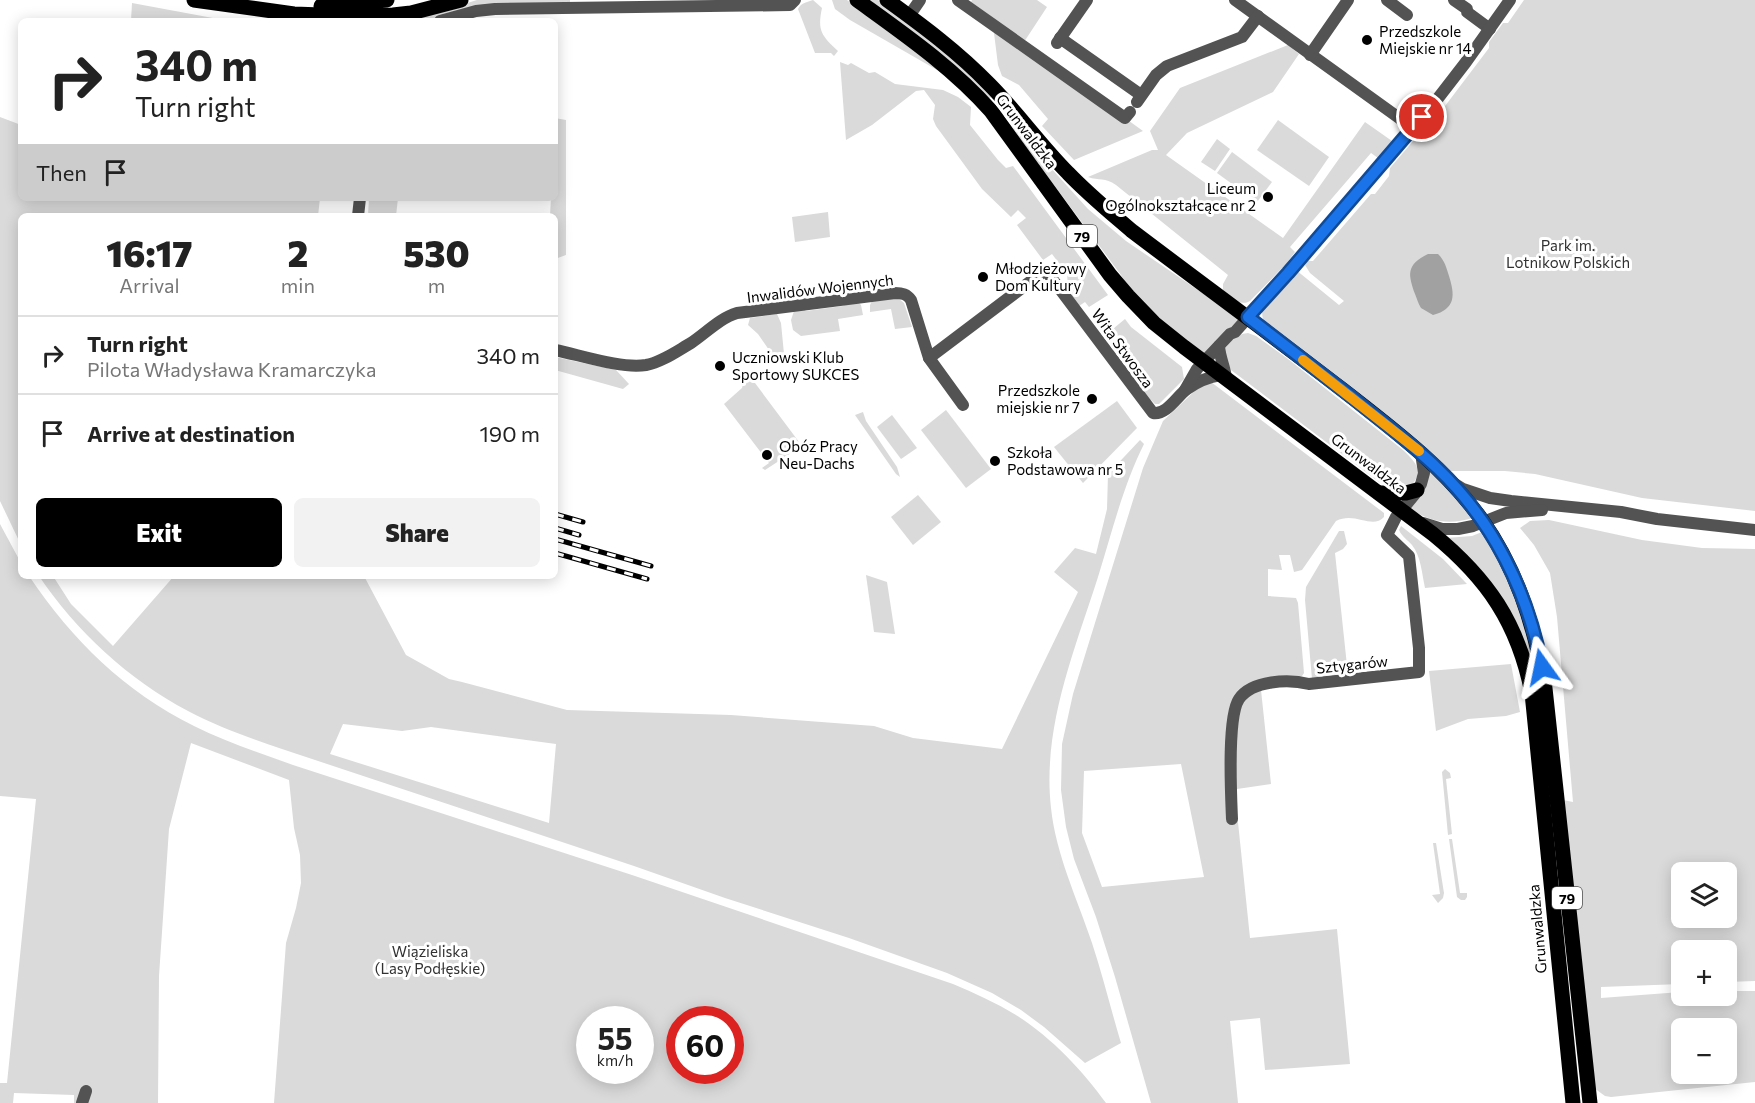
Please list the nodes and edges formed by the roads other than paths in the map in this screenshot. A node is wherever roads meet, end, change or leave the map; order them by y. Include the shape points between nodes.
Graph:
1 (194, 0) edge
2 (257, 0) edge
3 (387, 0) edge
4 (461, 0) edge
5 (795, 0) edge
6 (857, 0) edge
7 (887, 0) edge
8 (920, 0) edge
9 (958, 0) edge
10 (1087, 0) edge
11 (1235, 0) edge
12 (1348, 0) edge
13 (1387, 0) edge
14 (1454, 0) edge
15 (1510, 0) edge
16 (592, 4) edge
17 (1407, 15) dead end
18 (909, 16) junction
19 (1258, 16) junction
20 (352, 18) edge
21 (451, 18) edge
22 (1490, 29) junction
23 (1052, 49) junction
24 (1310, 55) junction
25 (1136, 103) junction
26 (1413, 128) junction
27 (1248, 317) junction
28 (1265, 331) junction
29 (1235, 332) junction
30 (1220, 346) junction
31 (558, 351) edge
32 (929, 358) junction
33 (1204, 362) junction
34 (1224, 377) junction
35 (1185, 390) junction
36 (963, 405) dead end
37 (1421, 453) junction
38 (1451, 482) junction
39 (1417, 490) junction
40 (1379, 493) junction
41 (1403, 511) junction
42 (1657, 519) junction
43 (1483, 522) junction
44 (1755, 530) edge
45 (1232, 819) dead end
46 (1573, 1103) edge
47 (1590, 1103) edge

1 - 20 main road via 286,14
2 - 3 main road via 320,6
4 - 20 main road via 411,13
5 - 16 street via 790,4
6 - 33 main road, Grunwaldzka / 79 via 938,59 980,98 1110,275 1154,323
7 - 18 main road, Grunwaldzka / 79
8 - 18 street
9 - 23 street
10 - 23 street
11 - 19 street
12 - 24 street
13 - 17 street
14 - 22 street
15 - 22 street
16 - 21 street via 495,9
18 - 27 main road, Grunwaldzka / 79 via 991,85 1061,166 1098,202
19 - 24 street
19 - 25 street via 1242,37 1167,66
22 - 26 street
23 - 25 street
23 - 25 street via 1125,118
24 - 26 street
26 - 27 street
27 - 28 main road, Grunwaldzka / 79
27 - 29 street
28 - 29 street
28 - 37 main road, Grunwaldzka / 79
29 - 30 street
30 - 33 street
30 - 34 street
31 - 32 street, Inwalidów Wojennych via 644,365 677,351 737,313 895,292 911,300
32 - 35 street, Wita Stwosza via 1047,272 1156,414
32 - 36 street, Inwalidów Wojennych
33 - 34 main road, Grunwaldzka / 79
33 - 35 street
34 - 35 street via 1205,378
34 - 40 main road, Grunwaldzka / 79
37 - 38 main road, Grunwaldzka / 79
37 - 39 street via 1424,473
38 - 42 street via 1490,498
38 - 43 main road, Grunwaldzka / 79
39 - 40 main road
39 - 41 street
40 - 41 main road, Grunwaldzka / 79
41 - 43 street via 1442,529 1458,530
41 - 45 street, Sztygarów via 1387,535 1409,556 1419,672 1309,684 1265,683 1243,694 1233,720
41 - 46 main road, Grunwaldzka / 79 via 1458,556 1487,587 1513,632 1525,663 1536,727
42 - 43 street via 1543,510 1496,516
42 - 44 street
43 - 47 main road, Grunwaldzka / 79 via 1519,588 1541,663

